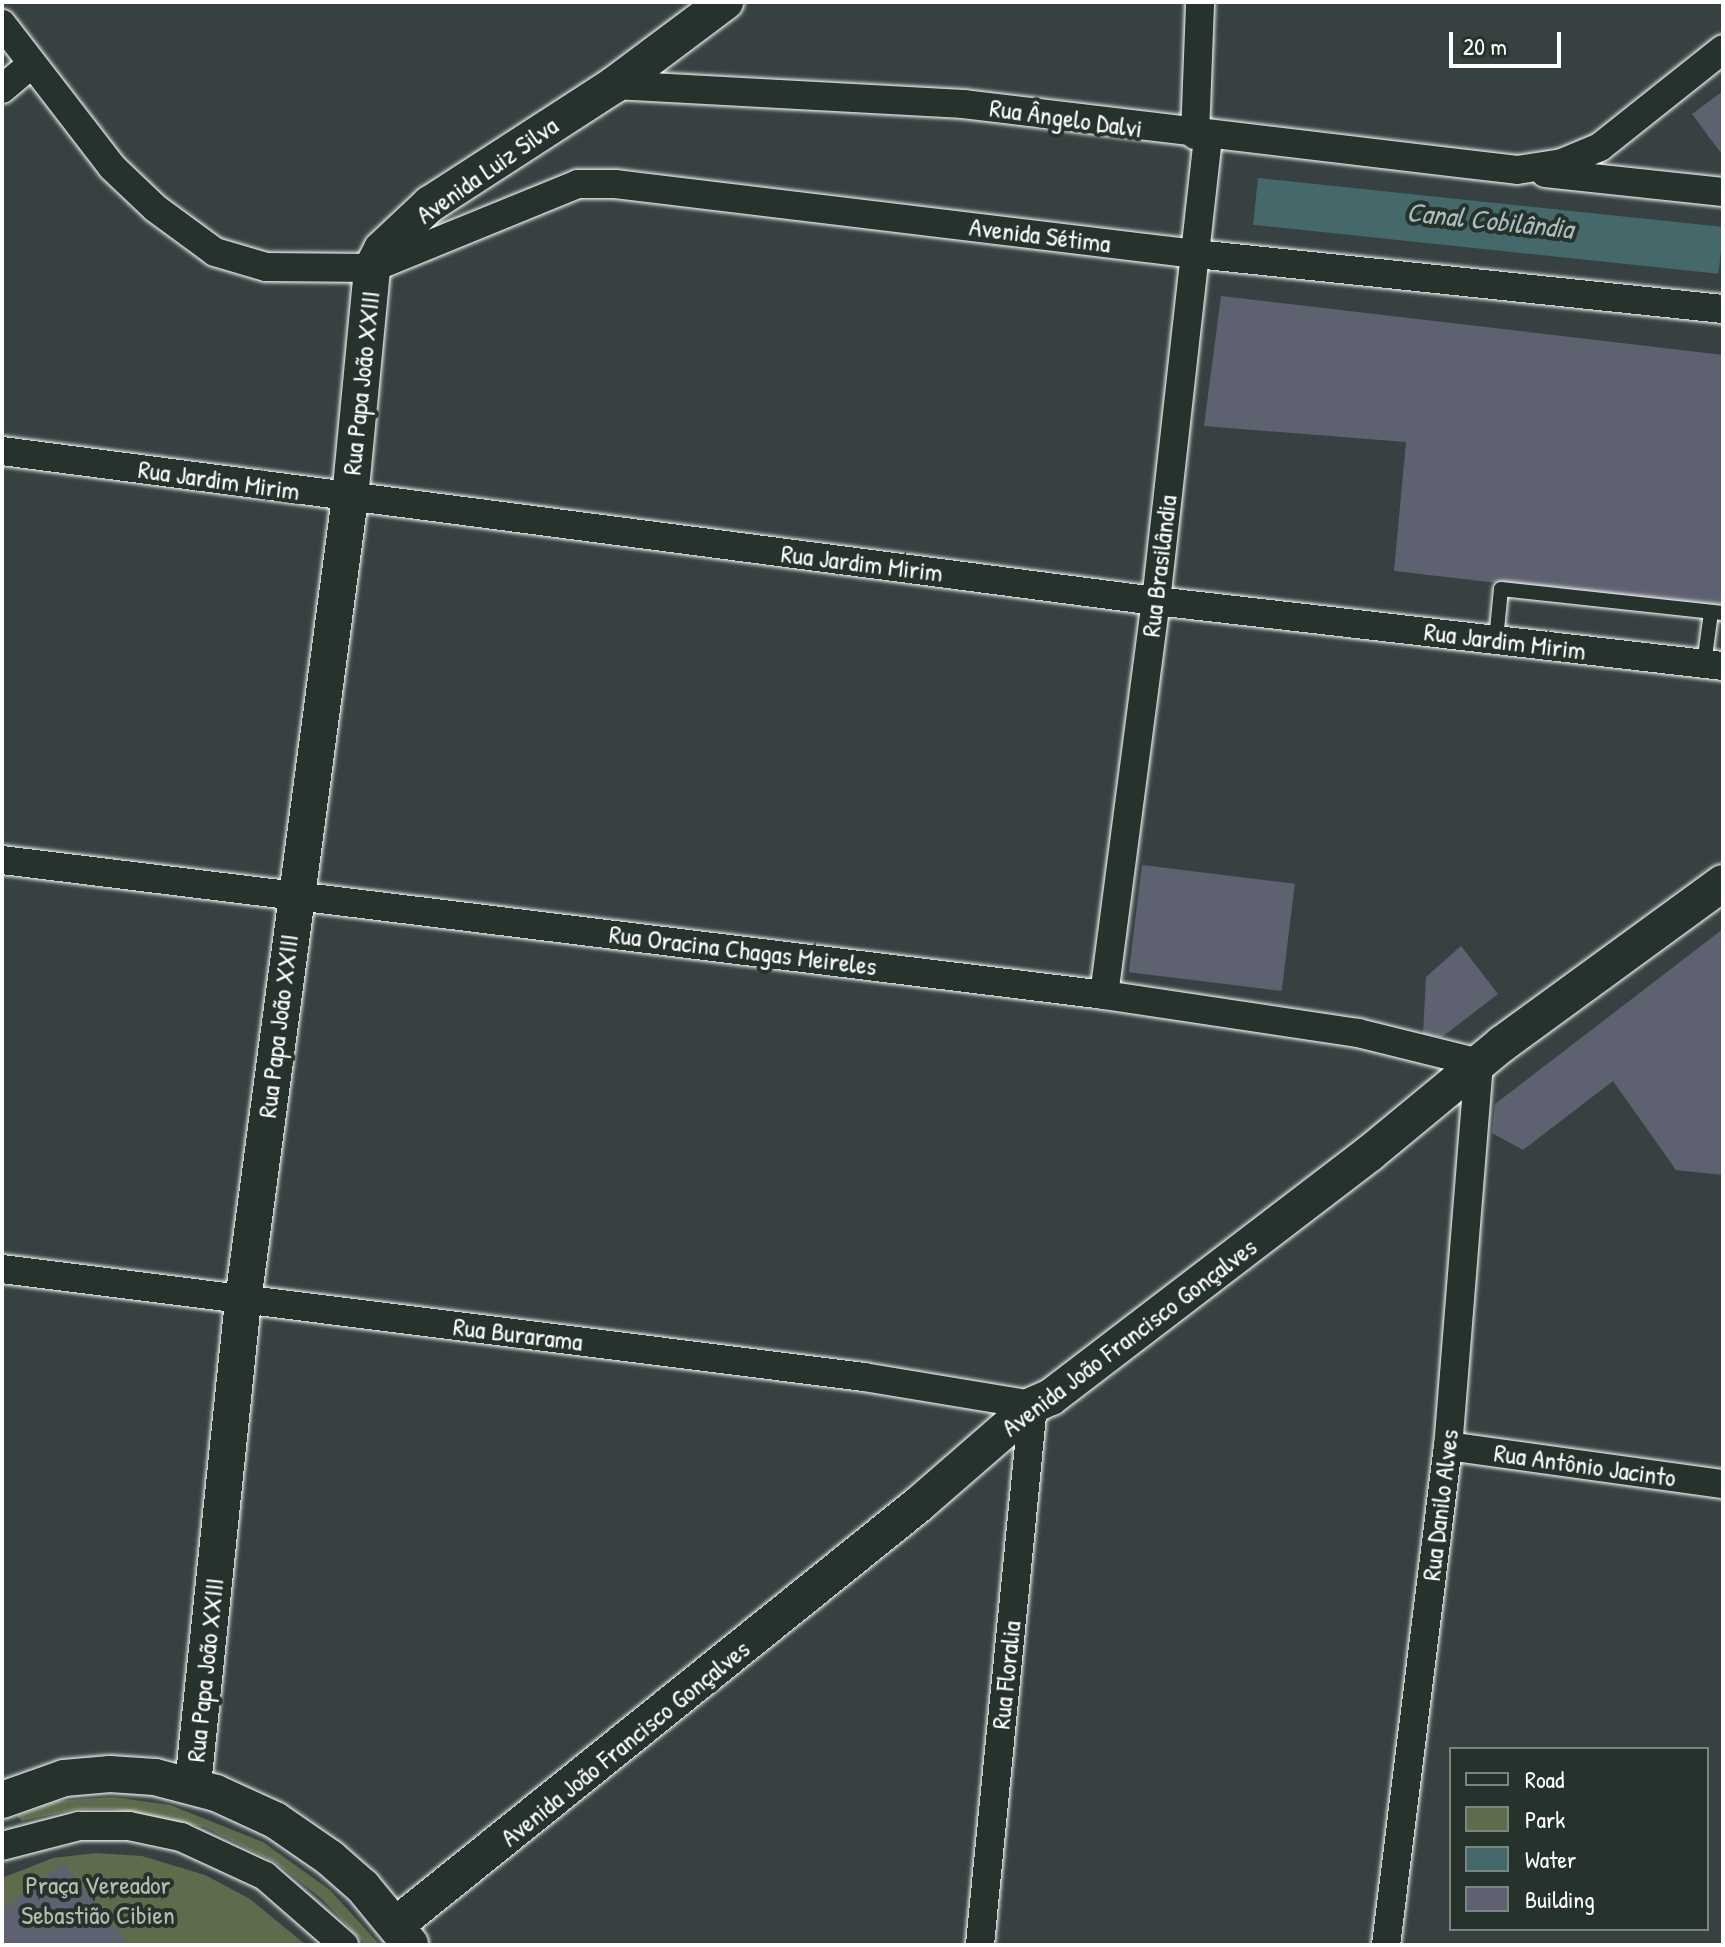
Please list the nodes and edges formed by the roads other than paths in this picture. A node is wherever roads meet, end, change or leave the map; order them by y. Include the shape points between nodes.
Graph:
1 (725, 2) edge
2 (1200, 2) edge
3 (2, 24) edge
4 (1723, 49) edge
5 (31, 65) junction
6 (614, 85) junction
7 (2, 89) edge
8 (1201, 136) junction
9 (1600, 147) junction
10 (1517, 170) junction
11 (1624, 182) junction
12 (1723, 192) edge
13 (1196, 254) junction
14 (372, 268) junction
15 (1723, 309) edge
16 (2, 451) edge
17 (350, 498) junction
18 (1156, 601) junction
19 (1717, 613) edge
20 (1496, 640) junction
21 (1714, 665) edge
22 (2, 860) edge
23 (1723, 883) edge
24 (295, 895) junction
25 (1104, 995) junction
26 (1479, 1063) junction
27 (2, 1269) edge
28 (243, 1301) junction
29 (1033, 1405) junction
30 (1448, 1446) junction
31 (1723, 1484) edge
32 (193, 1785) junction
33 (2, 1800) edge
34 (2, 1846) edge
35 (404, 1935) edge
36 (344, 1945) edge
37 (980, 1945) edge
38 (1386, 1945) edge

1 - 6 street, Avenida Luiz Silva
2 - 8 street, Rua Brasilândia
3 - 5 street
4 - 9 street, Rua Ângelo Dalvi
5 - 7 street
5 - 14 street via 112,167 164,216 215,252 266,267
6 - 8 street, Rua Ângelo Dalvi via 963,104
6 - 14 street, Avenida Luiz Silva via 430,204 382,249
8 - 10 street, Rua Ângelo Dalvi
8 - 13 street, Rua Brasilândia
9 - 10 street, Rua Ângelo Dalvi via 1562,163
9 - 11 street via 1604,166
10 - 11 street, Rua Ângelo Dalvi
11 - 12 street, Rua Ângelo Dalvi
13 - 14 street, Avenida Sétima via 578,184
13 - 15 street, Avenida Sétima
13 - 18 street, Rua Brasilândia
14 - 17 street, Rua Papa João XXIII
16 - 17 street, Rua Jardim Mirim
17 - 18 street, Rua Jardim Mirim
17 - 24 street, Rua Papa João XXIII
18 - 20 street, Rua Jardim Mirim
18 - 25 street, Rua Brasilândia
19 - 20 lane via 1501,589
19 - 21 lane
20 - 21 street, Rua Jardim Mirim
22 - 24 street, Rua Oracina Chagas Meireles
23 - 26 street, Avenida João Francisco Gonçalves
24 - 25 street, Rua Oracina Chagas Meireles
24 - 28 street, Rua Papa João XXIII
25 - 26 street, Rua Oracina Chagas Meireles via 1358,1033
26 - 29 street, Avenida João Francisco Gonçalves via 1320,1192 1051,1397
26 - 30 street, Rua Danilo Alves
27 - 28 street, Rua Burarama
28 - 29 street, Rua Burarama via 864,1377
28 - 32 street, Rua Papa João XXIII
29 - 35 street, Avenida João Francisco Gonçalves
29 - 37 street, Rua Floralia
30 - 31 street, Rua Antônio Jacinto
30 - 38 street, Rua Danilo Alves
32 - 33 street via 110,1774 64,1778
32 - 35 street via 256,1810 312,1844 363,1887
34 - 36 street via 79,1826 129,1826 181,1837 265,1876

